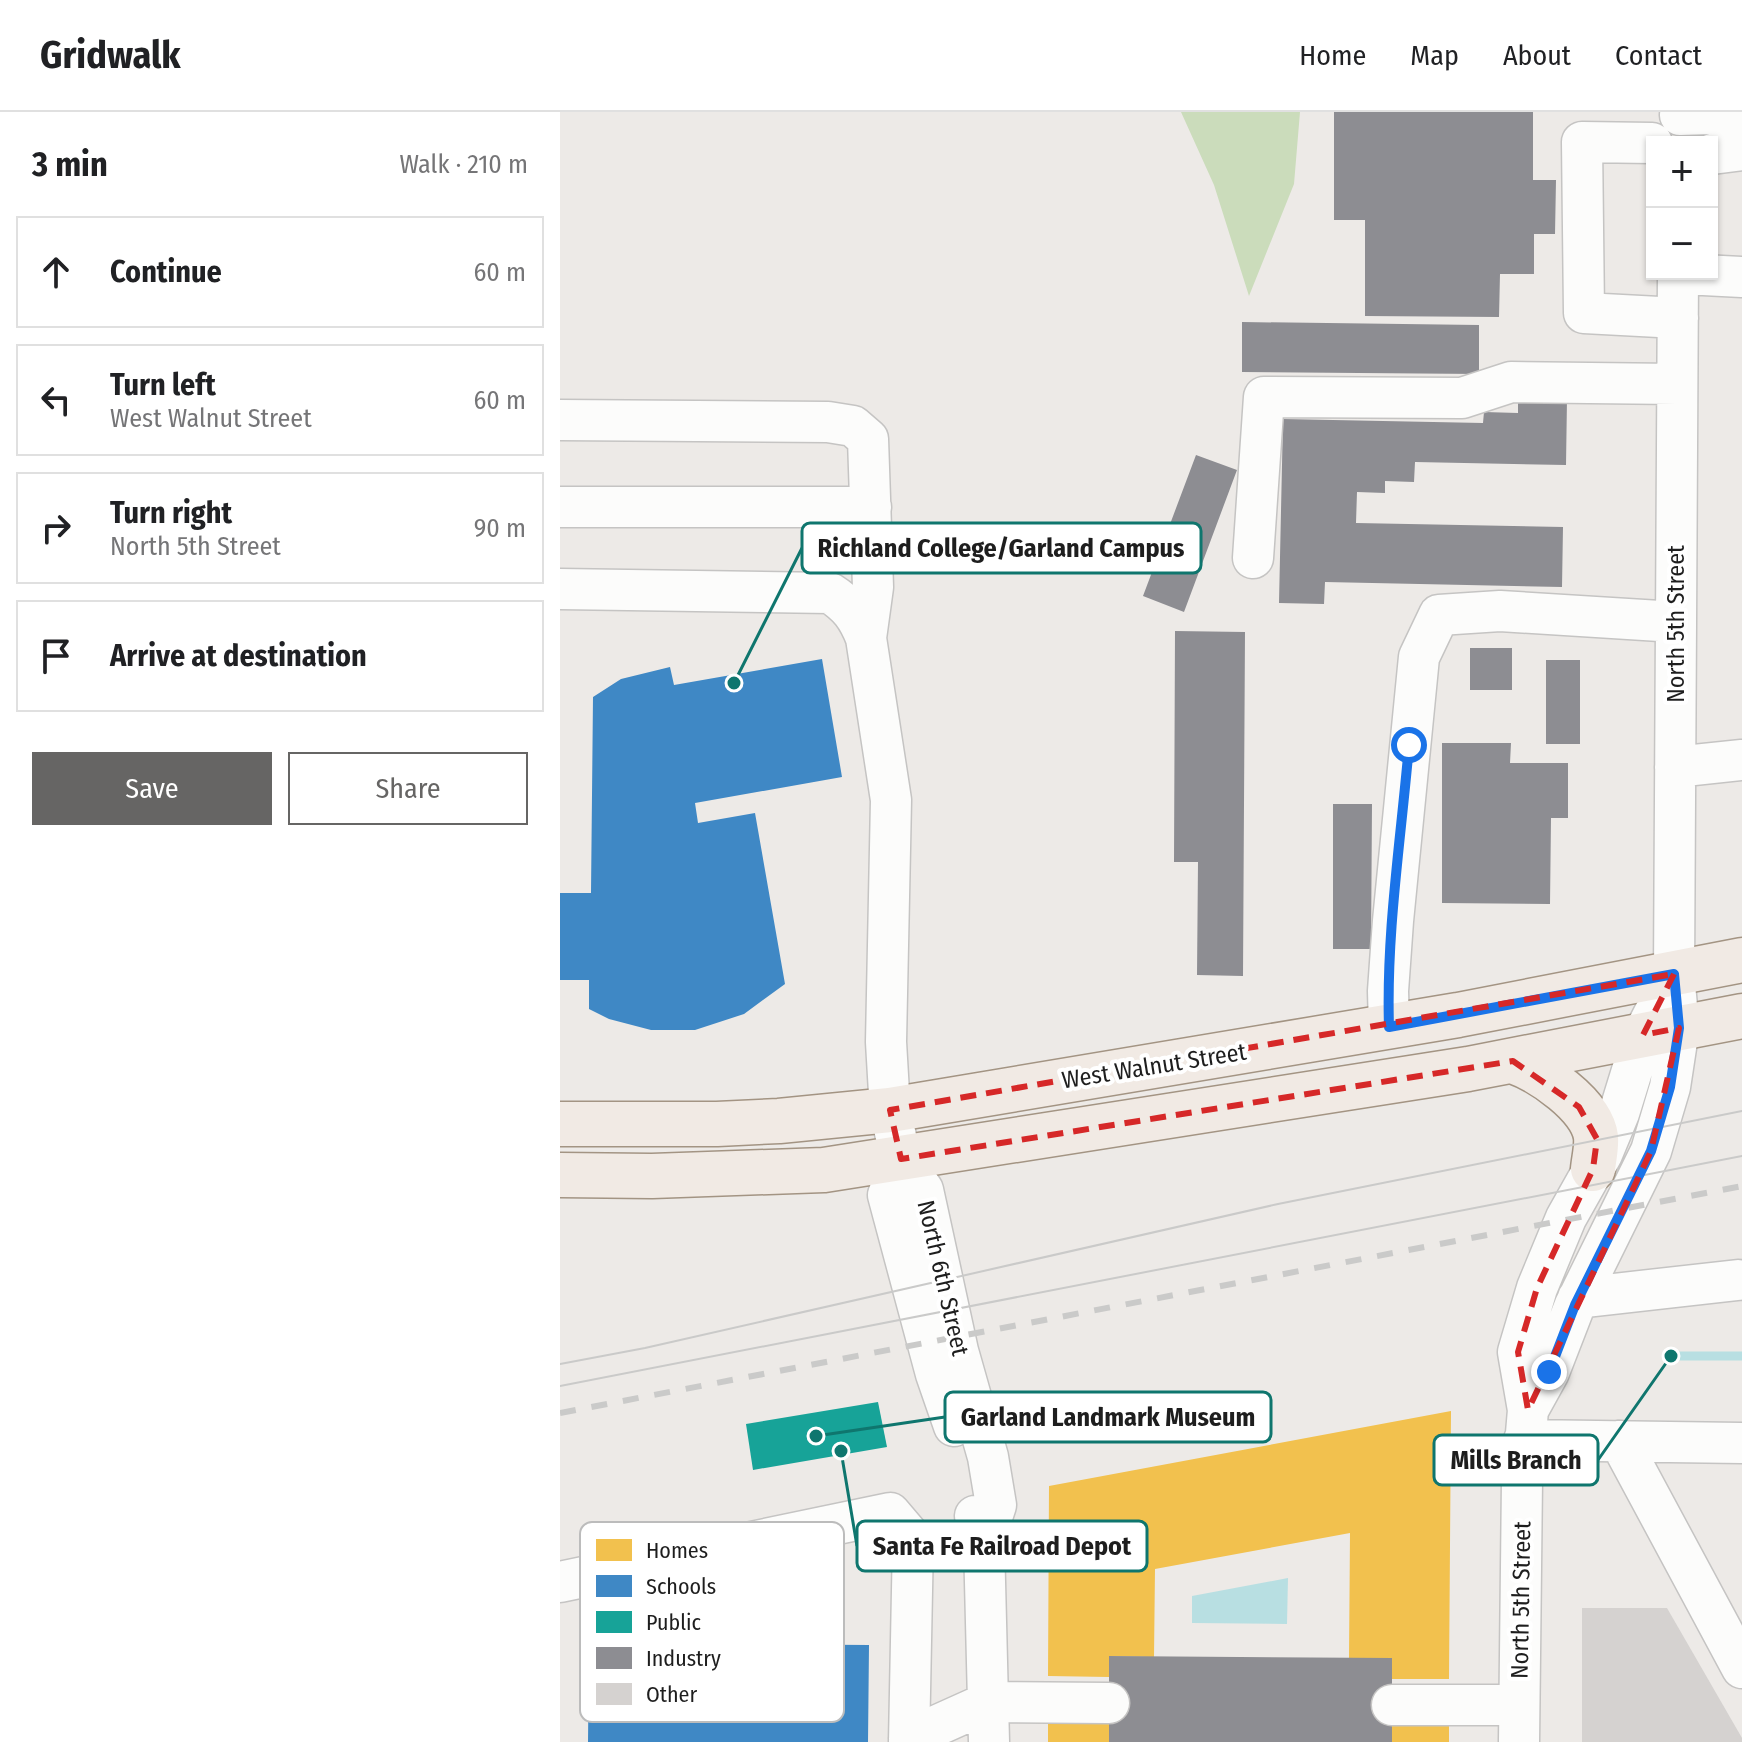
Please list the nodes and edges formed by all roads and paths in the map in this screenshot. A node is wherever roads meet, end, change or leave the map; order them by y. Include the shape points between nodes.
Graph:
1 (1742, 113) edge
2 (1680, 123) edge
3 (1582, 127) edge
4 (1646, 142) edge
5 (1742, 150) edge
6 (1718, 153) edge
7 (1718, 276) edge
8 (1742, 277) edge
9 (1681, 280) edge
10 (1678, 318) junction
11 (1677, 384) junction
12 (560, 420) edge
13 (560, 507) edge
14 (871, 507) junction
15 (1253, 558) dead end
16 (560, 589) edge
17 (1676, 622) junction
18 (866, 638) junction
19 (1742, 760) edge
20 (1675, 767) junction
21 (1742, 960) edge
22 (1674, 974) junction
23 (1742, 1016) edge
24 (1389, 1027) junction
25 (1661, 1032) junction
26 (1513, 1061) junction
27 (890, 1110) junction
28 (560, 1124) edge
29 (901, 1159) junction
30 (1593, 1169) junction
31 (560, 1175) edge
32 (1738, 1280) dead end
33 (1578, 1298) junction
34 (1526, 1425) junction
35 (1620, 1441) junction
36 (1738, 1451) edge
37 (844, 1523) edge
38 (913, 1540) junction
39 (984, 1542) junction
40 (580, 1578) edge
41 (560, 1582) edge
42 (1742, 1668) edge
43 (989, 1702) junction
44 (1109, 1703) dead end
45 (1392, 1705) dead end
46 (1519, 1724) edge
47 (909, 1740) edge
48 (989, 1742) edge

1 - 2 street
3 - 4 street
3 - 10 street via 1584,313
5 - 6 street
7 - 8 street
9 - 10 street, North 5th Street
10 - 11 street, North 5th Street
11 - 15 street via 1511,382 1462,398 1264,397
11 - 17 street, North 5th Street
12 - 14 street via 853,426 868,439
13 - 14 street
14 - 18 street via 873,587
16 - 18 street via 830,593 859,619
17 - 20 street, North 5th Street
17 - 24 street via 1500,611 1439,615 1419,657 1393,921
18 - 27 street, North 6th Street via 891,800 886,1042
19 - 20 street
20 - 22 street, North 5th Street
21 - 22 main road, West Walnut Street
22 - 24 main road, West Walnut Street
22 - 25 street, North 5th Street
23 - 25 main road
24 - 27 main road, West Walnut Street
25 - 26 main road
25 - 30 street, North 5th Street
25 - 33 street, North 5th Street via 1670,1087 1651,1151
26 - 29 main road
26 - 30 main road via 1555,1084 1579,1107 1597,1139
27 - 28 main road, West Walnut Street via 717,1124
27 - 29 street, North 6th Street
29 - 31 main road via 785,1173
29 - 39 street, North 6th Street via 923,1190 958,1351 988,1457 996,1505
30 - 34 street, North 5th Street via 1537,1288 1518,1352
32 - 33 street
33 - 34 street, North 5th Street
34 - 35 street
34 - 46 street, North 5th Street
35 - 36 street
35 - 42 street
37 - 38 street via 890,1513
38 - 39 street via 936,1545
38 - 47 street
39 - 43 street, North 6th Street
40 - 41 street
43 - 44 street
43 - 47 street
43 - 48 street, North 6th Street
45 - 46 street

